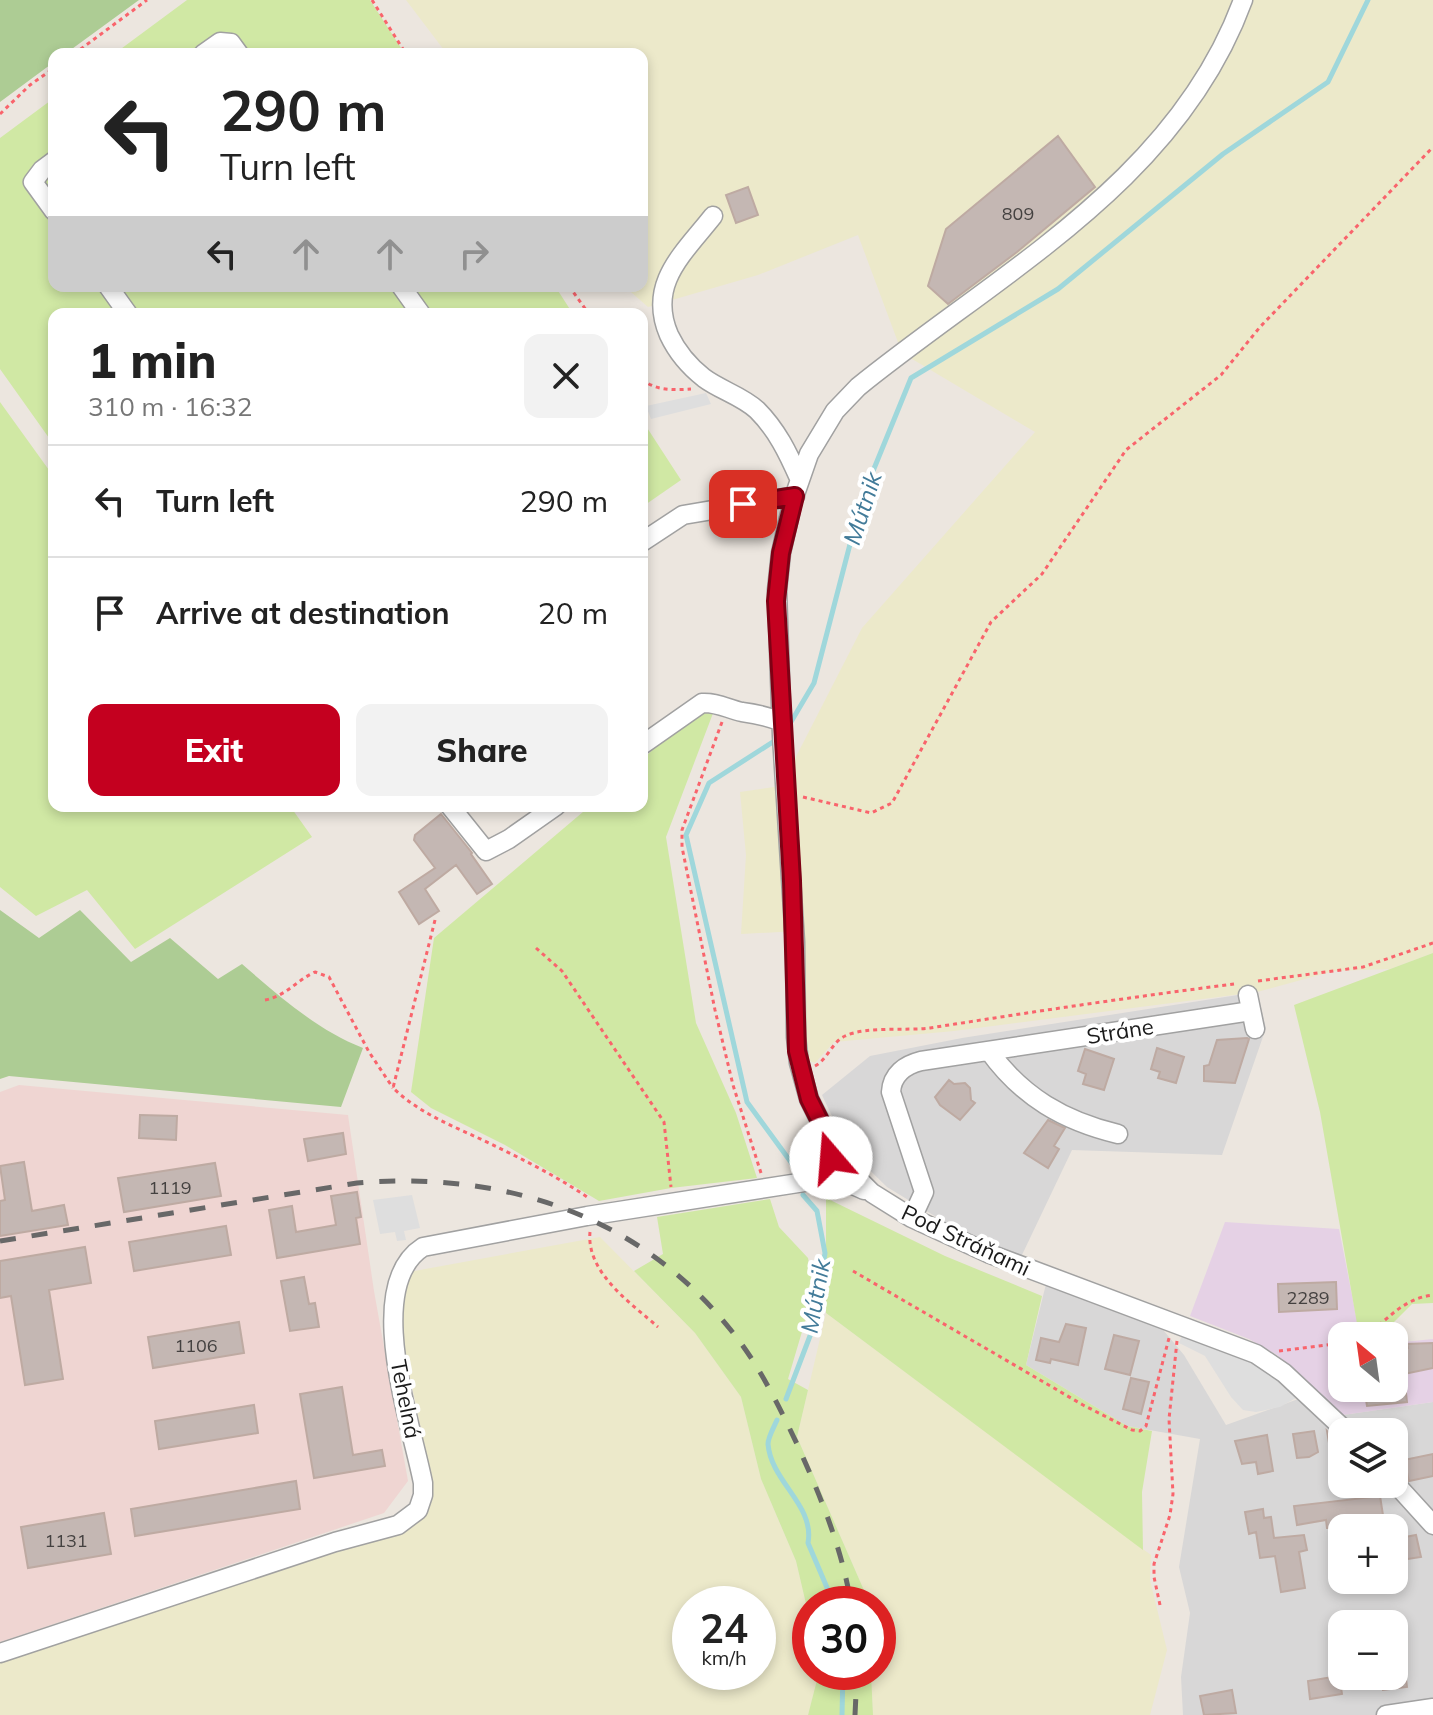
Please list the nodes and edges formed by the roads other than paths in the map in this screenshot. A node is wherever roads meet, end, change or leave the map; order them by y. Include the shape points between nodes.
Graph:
1 (1243, 0) edge
2 (212, 48) edge
3 (235, 48) edge
4 (48, 166) edge
5 (48, 203) edge
6 (713, 216) dead end
7 (797, 487) junction
8 (648, 538) edge
9 (782, 728) junction
10 (648, 741) edge
11 (455, 812) edge
12 (547, 812) edge
13 (1252, 1012) dead end
14 (989, 1051) junction
15 (1118, 1134) dead end
16 (832, 1145) junction
17 (811, 1181) junction
18 (872, 1193) junction
19 (912, 1218) junction
20 (1332, 1418) edge
21 (1408, 1497) edge
22 (1433, 1525) edge
23 (0, 1653) edge
24 (1433, 1708) edge
25 (1386, 1715) edge

1 - 7 street, Pod Stráňami via 1200,87 1135,168 1040,250 850,395 829,419
2 - 3 street via 220,42
4 - 5 street via 33,182
6 - 7 street via 678,259 662,292 662,317 689,366 755,408 781,438
7 - 8 street via 683,515
7 - 9 street, Pod Stráňami via 776,601
9 - 10 street via 766,714 702,703
9 - 16 street, Pod Stráňami via 796,1037 809,1099
11 - 12 street via 486,851
13 - 14 street, Stráne
14 - 15 street via 1012,1079 1058,1113
14 - 19 street, Stráne via 913,1063 891,1085 924,1192
16 - 17 street via 831,1158
16 - 18 street, Pod Stráňami
17 - 18 street, Tehelná via 844,1181
17 - 23 street, Tehelná via 423,1247 407,1261 397,1284 394,1321 423,1483 421,1505 410,1518
18 - 19 street, Pod Stráňami
19 - 20 street, Pod Stráňami via 990,1254 1256,1354
21 - 22 street
24 - 25 street

